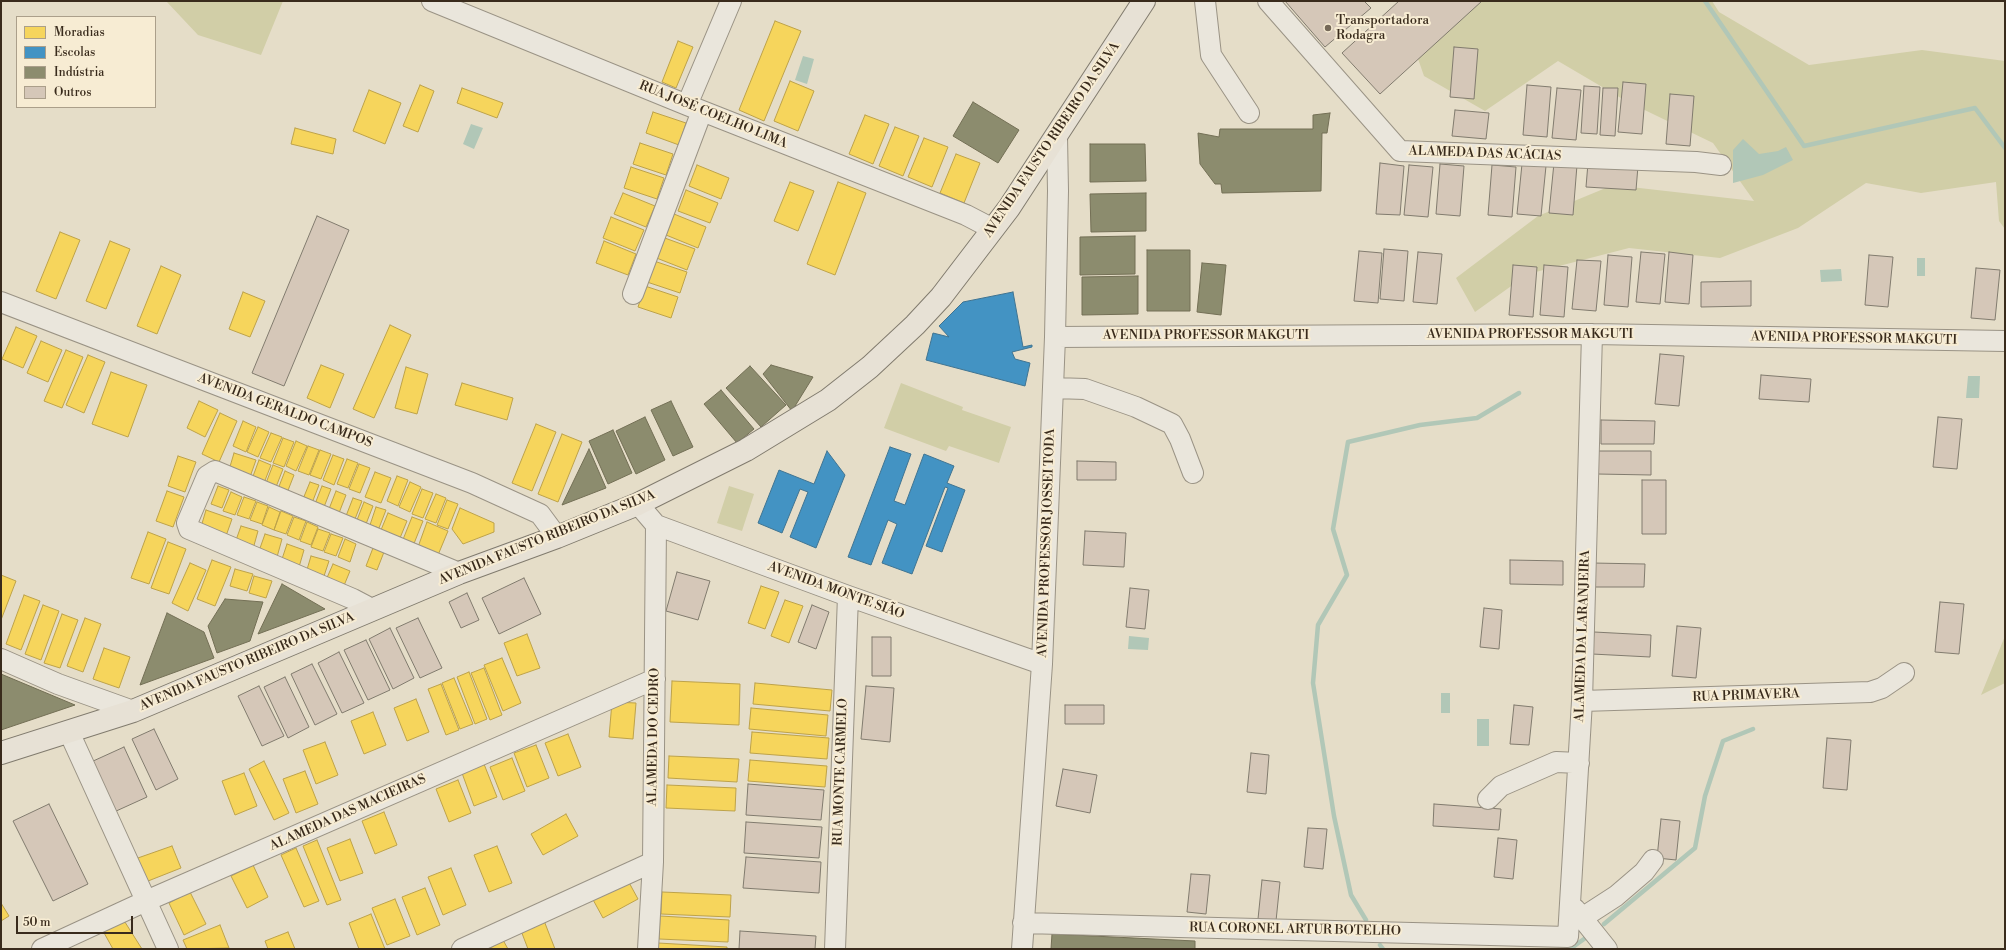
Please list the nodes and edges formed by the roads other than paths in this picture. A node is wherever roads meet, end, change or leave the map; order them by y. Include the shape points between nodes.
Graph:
1 (432, 1) edge
2 (731, 1) edge
3 (1144, 1) edge
4 (1205, 1) edge
5 (1268, 1) edge
6 (694, 108) junction
7 (1249, 113) dead end
8 (1057, 136) junction
9 (1721, 165) dead end
10 (993, 229) junction
11 (633, 294) dead end
12 (1, 302) edge
13 (1592, 334) junction
14 (1055, 337) junction
15 (2005, 341) edge
16 (1054, 388) junction
17 (1193, 473) dead end
18 (638, 504) junction
19 (656, 525) junction
20 (557, 537) junction
21 (459, 573) junction
22 (848, 596) junction
23 (372, 610) junction
24 (1, 659) edge
25 (1042, 664) junction
26 (1904, 673) dead end
27 (655, 679) junction
28 (1582, 701) junction
29 (133, 711) junction
30 (69, 732) junction
31 (1, 753) edge
32 (1578, 763) junction
33 (1488, 799) dead end
34 (1653, 860) dead end
35 (653, 862) junction
36 (146, 902) junction
37 (1576, 911) junction
38 (1023, 923) junction
39 (1568, 937) joint
40 (42, 949) edge
41 (168, 949) edge
42 (462, 949) edge
43 (648, 949) edge
44 (835, 949) edge
45 (1022, 949) edge
46 (1607, 949) edge

1 - 6 street, RUA JOSÉ COELHO LIMA
2 - 6 street
3 - 8 main road, AVENIDA FAUSTO RIBEIRO DA SILVA
4 - 7 street via 1211,55
5 - 9 street, ALAMEDA DAS ACÁCIAS via 1400,151
6 - 10 street, RUA JOSÉ COELHO LIMA via 966,215
6 - 11 street
8 - 10 main road, AVENIDA FAUSTO RIBEIRO DA SILVA
8 - 14 street, AVENIDA PROFESSOR JOSSEI TODA
10 - 18 main road, AVENIDA FAUSTO RIBEIRO DA SILVA via 941,297 915,325 870,367 828,400 746,450
12 - 20 street, AVENIDA GERALDO CAMPOS via 472,483 540,514
13 - 14 street, AVENIDA PROFESSOR MAKGUTI
13 - 15 street, AVENIDA PROFESSOR MAKGUTI
13 - 28 street, ALAMEDA DA LARANJEIRA
14 - 16 street, AVENIDA PROFESSOR JOSSEI TODA
16 - 17 street via 1086,390 1136,407 1172,424
16 - 25 street, AVENIDA PROFESSOR JOSSEI TODA
18 - 19 street, AVENIDA MONTE SIÃO
18 - 20 main road, AVENIDA FAUSTO RIBEIRO DA SILVA
19 - 22 street, AVENIDA MONTE SIÃO
19 - 27 street, ALAMEDA DO CEDRO
20 - 21 main road, AVENIDA FAUSTO RIBEIRO DA SILVA
21 - 23 main road, AVENIDA FAUSTO RIBEIRO DA SILVA
21 - 23 street via 215,471 210,472 187,523 189,529 353,599
22 - 25 street, AVENIDA MONTE SIÃO
22 - 44 street, RUA MONTE CARMELO
23 - 29 main road, AVENIDA FAUSTO RIBEIRO DA SILVA
24 - 29 street via 58,684
25 - 38 street, AVENIDA PROFESSOR JOSSEI TODA
26 - 28 street, RUA PRIMAVERA via 1882,688 1870,692
27 - 35 street, ALAMEDA DO CEDRO
27 - 36 street, ALAMEDA DAS MACIEIRAS
28 - 32 street, ALAMEDA DA LARANJEIRA
29 - 30 main road, AVENIDA FAUSTO RIBEIRO DA SILVA
30 - 31 main road, AVENIDA FAUSTO RIBEIRO DA SILVA
30 - 36 street
32 - 33 street via 1556,762 1501,786
32 - 37 street, ALAMEDA DA LARANJEIRA
34 - 37 street via 1644,872 1616,896
35 - 42 street
35 - 43 street, ALAMEDA DO CEDRO
36 - 40 street, ALAMEDA DAS MACIEIRAS
36 - 41 street
37 - 39 street, ALAMEDA DA LARANJEIRA
37 - 46 street
38 - 39 street, RUA CORONEL ARTUR BOTELHO
38 - 45 street, AVENIDA PROFESSOR JOSSEI TODA

